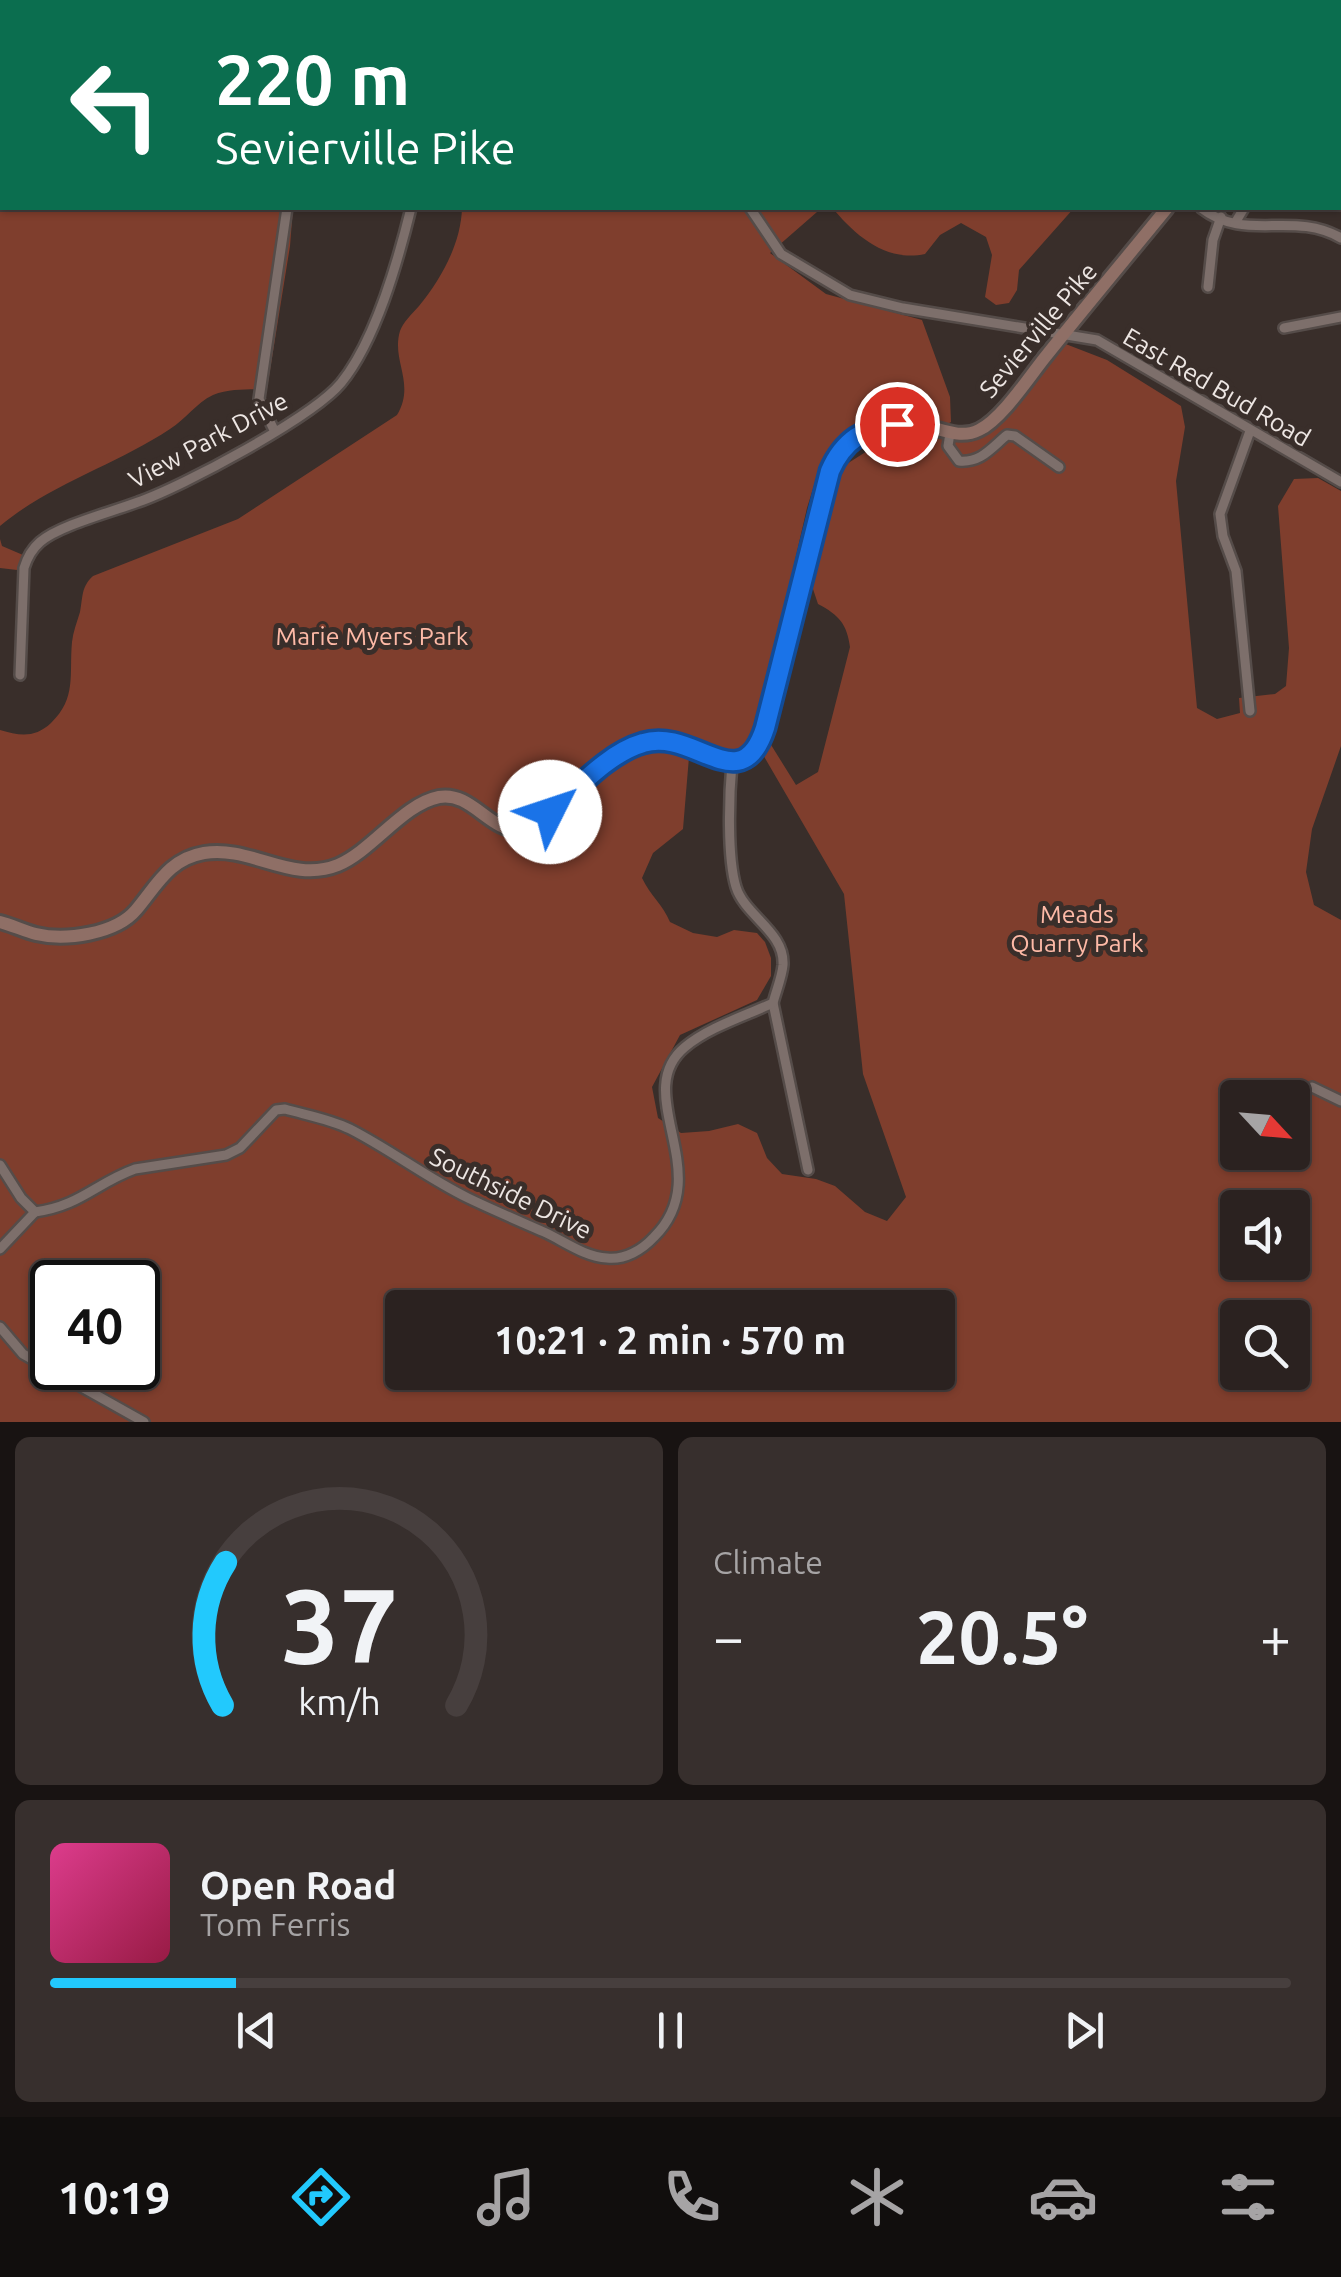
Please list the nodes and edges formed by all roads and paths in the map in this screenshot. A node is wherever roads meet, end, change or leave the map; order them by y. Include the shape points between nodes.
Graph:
1 (286, 210) edge
2 (410, 210) edge
3 (751, 210) edge
4 (1165, 210) edge
5 (1243, 210) edge
6 (1218, 212) edge
7 (1234, 223) junction
8 (1341, 238) edge
9 (1208, 287) dead end
10 (1341, 317) edge
11 (1284, 328) dead end
12 (1064, 333) junction
13 (274, 430) junction
14 (1250, 431) junction
15 (950, 433) junction
16 (1059, 467) dead end
17 (1341, 482) edge
18 (20, 675) dead end
19 (1250, 711) dead end
20 (732, 764) junction
21 (0, 922) edge
22 (773, 1002) junction
23 (1312, 1087) dead end
24 (1341, 1101) edge
25 (0, 1165) edge
26 (808, 1170) dead end
27 (35, 1212) junction
28 (0, 1249) edge
29 (0, 1327) edge
30 (144, 1422) edge

1 - 13 street via 260,399
2 - 13 street, View Park Drive via 398,260 353,364 325,399
3 - 12 street, East Red Bud Road via 781,254 850,294
4 - 12 street, Sevierville Pike
5 - 7 street
6 - 7 street
6 - 9 street
7 - 8 street via 1314,226
10 - 11 street
12 - 14 street, East Red Bud Road via 1107,345
12 - 15 street, Sevierville Pike via 989,423
13 - 18 street, View Park Drive via 142,501 41,540 24,568
14 - 17 street, East Red Bud Road
14 - 19 street via 1220,514 1236,570
15 - 16 street via 948,446 959,461 982,458 1015,436
15 - 20 street via 886,425 860,434 838,455 761,741 751,756
20 - 21 street via 676,741 644,742 529,828 507,828 465,801 435,798 328,868 295,870 208,852 171,868 132,915 108,927 52,936
20 - 22 street via 733,874 740,898 781,950
22 - 26 street
22 - 27 street, Southside Drive via 699,1038 674,1060 664,1089 680,1171 673,1212 644,1246 621,1258 596,1257 469,1198 337,1124 284,1109 226,1155 120,1174 69,1205
23 - 24 street
25 - 27 street
27 - 28 street
29 - 30 street via 23,1354

